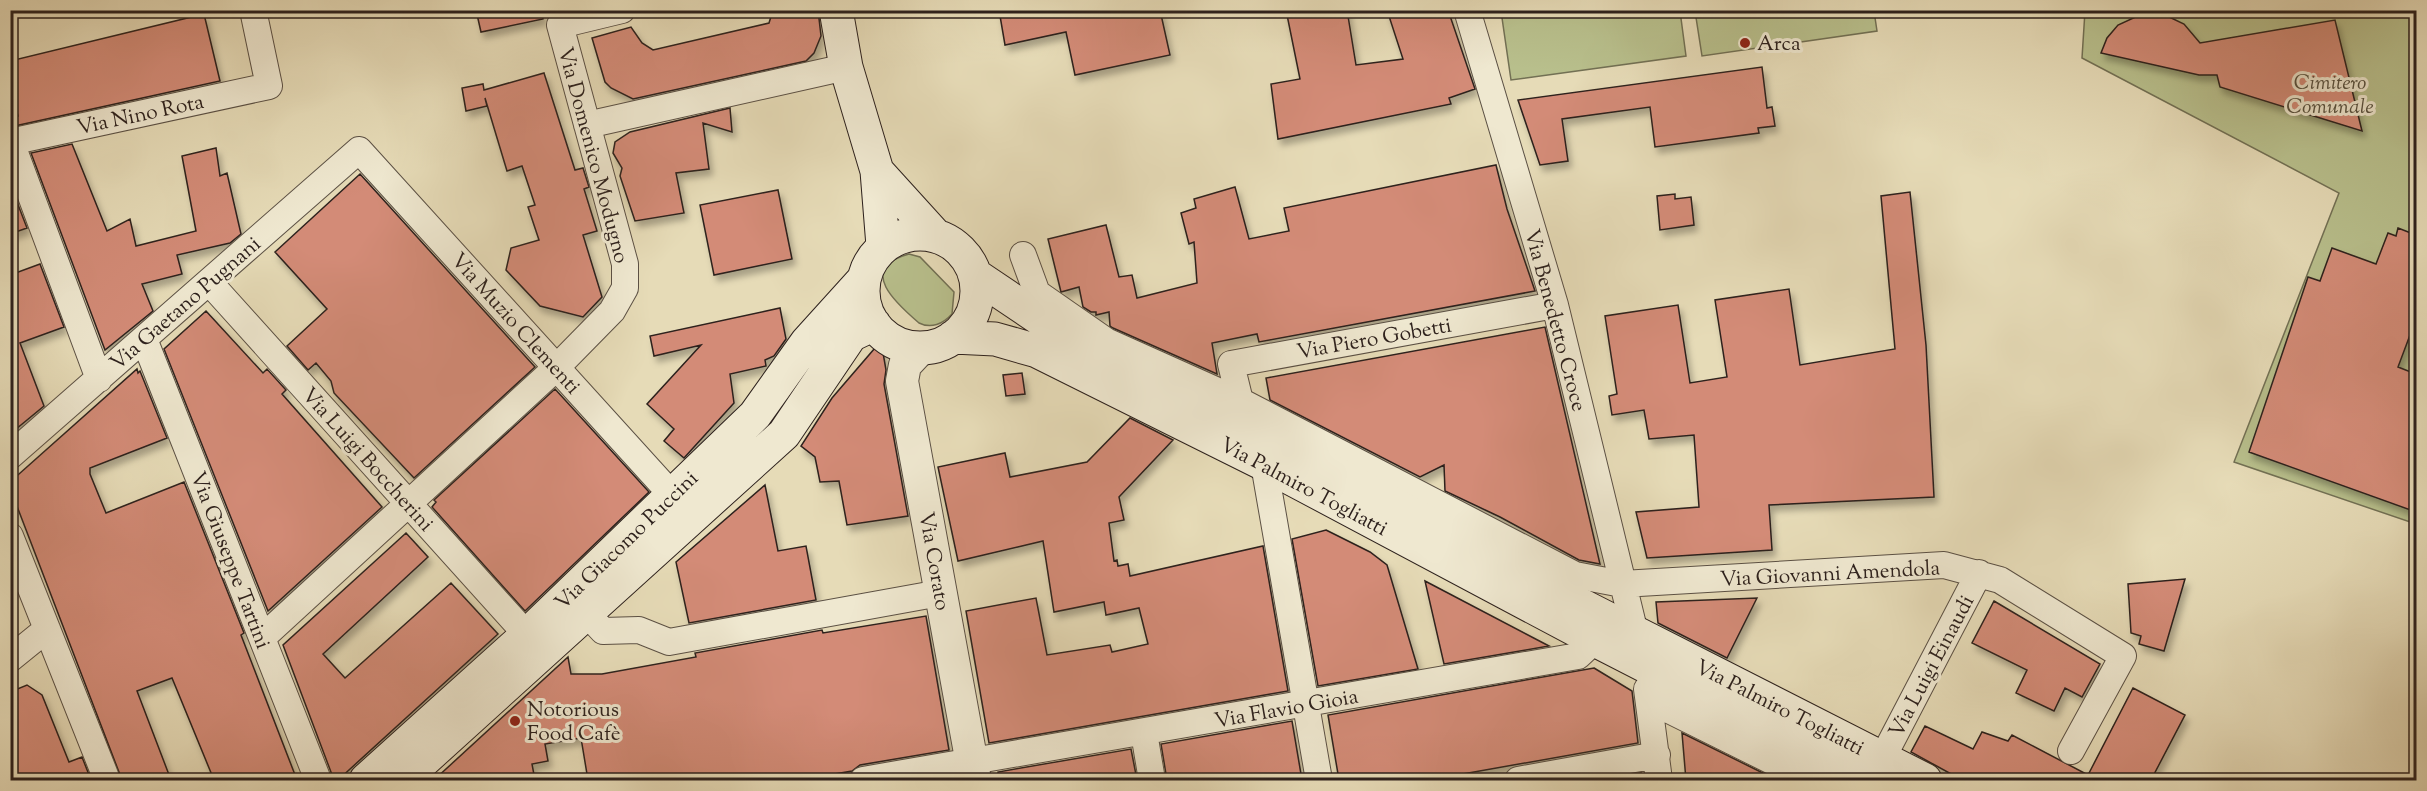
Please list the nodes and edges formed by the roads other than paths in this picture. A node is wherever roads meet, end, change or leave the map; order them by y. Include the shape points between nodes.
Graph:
1 (253, 10) edge
2 (622, 10) edge
3 (836, 10) edge
4 (1467, 10) edge
5 (846, 67) junction
6 (587, 125) junction
7 (11, 142) edge
8 (359, 150) joint
9 (877, 171) junction
10 (936, 236) junction
11 (883, 246) junction
12 (1023, 255) dead end
13 (975, 275) junction
14 (864, 279) junction
15 (209, 282) junction
16 (1555, 305) junction
17 (874, 324) junction
18 (953, 337) junction
19 (144, 339) junction
20 (921, 348) junction
21 (557, 368) junction
22 (99, 379) junction
23 (1240, 401) junction
24 (10, 456) edge
25 (1264, 464) junction
26 (673, 496) junction
27 (408, 504) junction
28 (10, 536) edge
29 (1979, 573) junction
30 (1622, 584) junction
31 (940, 594) junction
32 (587, 614) junction
33 (47, 628) junction
34 (1635, 633) junction
35 (527, 635) junction
36 (262, 638) junction
37 (1595, 640) junction
38 (10, 659) edge
39 (1644, 665) junction
40 (1649, 700) junction
41 (1306, 705) junction
42 (1144, 733) junction
43 (2071, 751) dead end
44 (1657, 755) junction
45 (1875, 770) edge
46 (973, 771) edge
47 (107, 780) edge
48 (318, 780) edge
49 (366, 780) edge
50 (402, 780) edge
51 (863, 780) edge
52 (1152, 780) edge
53 (1319, 780) edge
54 (1518, 780) edge
55 (1659, 780) edge
56 (1810, 780) edge
57 (1925, 780) edge

1 - 7 street, Via Nino Rota via 269,86
2 - 6 street, Via Domenico Modugno via 560,25
3 - 5 main road
4 - 16 street, Via Benedetto Croce
5 - 6 street
5 - 9 main road
6 - 21 street, Via Domenico Modugno via 625,264 625,288 612,312
7 - 22 street
8 - 15 street, Via Gaetano Pugnani
8 - 21 street, Via Muzio Clementi
9 - 10 main road
9 - 11 main road
10 - 11 main road via 918,233
10 - 13 main road via 954,245 967,258
11 - 14 main road
12 - 23 street, Via Giovanni Amendola via 1037,293 1106,341
13 - 18 main road via 974,310
13 - 34 main road, Via Palmiro Togliatti via 1079,345 1330,470
14 - 17 main road via 866,310
14 - 26 main road, Via Giacomo Puccini via 807,342 755,415
15 - 19 street, Via Gaetano Pugnani
15 - 27 street, Via Luigi Boccherini
16 - 23 street, Via Piero Gobetti via 1231,364
16 - 30 street, Via Benedetto Croce
17 - 20 main road via 891,340
17 - 32 main road, Via Giacomo Puccini via 851,335 784,434
18 - 20 main road
18 - 25 main road, Via Palmiro Togliatti via 994,339 1037,351
19 - 22 street, Via Gaetano Pugnani
19 - 36 street, Via Giuseppe Tartini
20 - 31 street, Via Corato via 905,365 902,381
21 - 26 street, Via Muzio Clementi
21 - 27 street, Via Domenico Modugno
22 - 24 street, Via Gaetano Pugnani
23 - 30 street, Via Giovanni Amendola via 1575,575
25 - 37 main road, Via Palmiro Togliatti
25 - 41 street
26 - 35 main road, Via Giacomo Puccini
27 - 35 street, Via Luigi Boccherini
27 - 36 street, Via Domenico Modugno
28 - 33 street
29 - 30 street, Via Giovanni Amendola via 1944,565
29 - 43 street, Via Giovanni Amendola via 2000,580 2123,656
29 - 45 street, Via Luigi Einaudi
30 - 34 street, Via Benedetto Croce
31 - 32 street via 669,642 639,630 603,631
31 - 46 street, Via Corato
32 - 50 main road, Via Giacomo Puccini
33 - 38 street
33 - 47 street
34 - 39 main road
34 - 45 main road, Via Palmiro Togliatti
35 - 49 main road, Via Giacomo Puccini
36 - 48 street, Via Giuseppe Tartini
37 - 39 main road, Via Palmiro Togliatti
37 - 41 street, Via Flavio Gioia via 1578,656
39 - 40 street
39 - 45 main road, Via Palmiro Togliatti
40 - 44 street
40 - 56 street
41 - 42 street, Via Flavio Gioia
41 - 53 street
42 - 46 street, Via Flavio Gioia
42 - 52 street
44 - 54 street
44 - 55 street
45 - 57 main road, Via Palmiro Togliatti
46 - 51 street, Via Flavio Gioia

